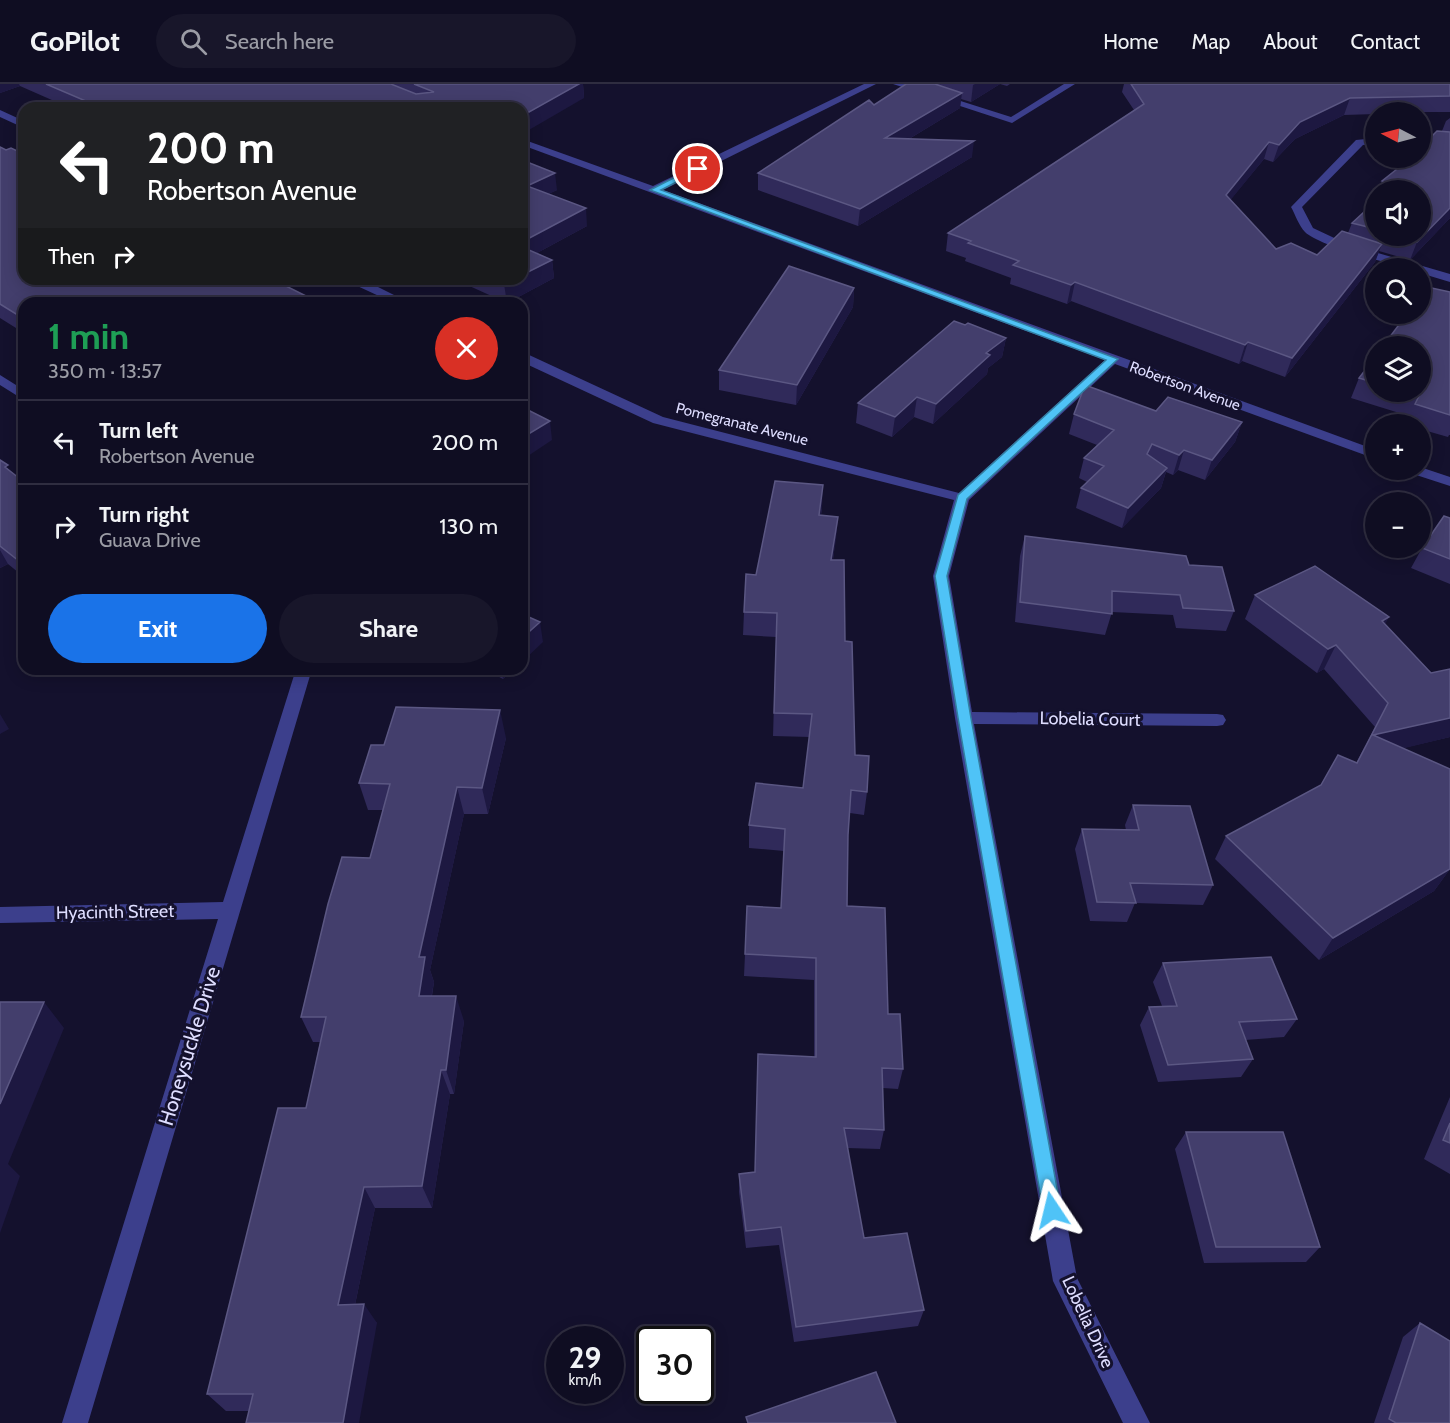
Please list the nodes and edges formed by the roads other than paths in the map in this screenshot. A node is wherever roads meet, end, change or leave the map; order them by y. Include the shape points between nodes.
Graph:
1 (871, 84) edge
2 (898, 84) edge
3 (1070, 84) edge
4 (0, 113) edge
5 (18, 121) edge
6 (1365, 142) edge
7 (1431, 142) edge
8 (528, 144) edge
9 (1450, 145) edge
10 (654, 190) junction
11 (1383, 258) edge
12 (1431, 272) edge
13 (1450, 278) edge
14 (366, 285) edge
15 (391, 297) edge
16 (1113, 359) junction
17 (528, 360) edge
18 (0, 379) edge
19 (18, 392) edge
20 (1365, 451) edge
21 (1431, 475) edge
22 (1450, 482) edge
23 (962, 498) junction
24 (302, 675) edge
25 (964, 718) junction
26 (1217, 720) dead end
27 (230, 910) junction
28 (0, 915) edge
29 (75, 1423) edge
30 (1137, 1423) edge

1 - 10 street
2 - 3 street via 1012,120
4 - 5 street
6 - 11 street via 1360,142 1296,207 1309,230
7 - 9 street
8 - 10 street, Robertson Avenue
10 - 16 street, Robertson Avenue
12 - 13 street
14 - 15 street
16 - 20 street, Robertson Avenue
16 - 23 street
17 - 23 street, Pomegranate Avenue via 658,420
18 - 19 street
21 - 22 street
23 - 25 street, Lobelia Drive via 941,576
24 - 27 street, Honeysuckle Drive
25 - 26 street, Lobelia Court
25 - 30 street, Lobelia Drive via 1065,1281
27 - 28 street, Hyacinth Street
27 - 29 street, Honeysuckle Drive

